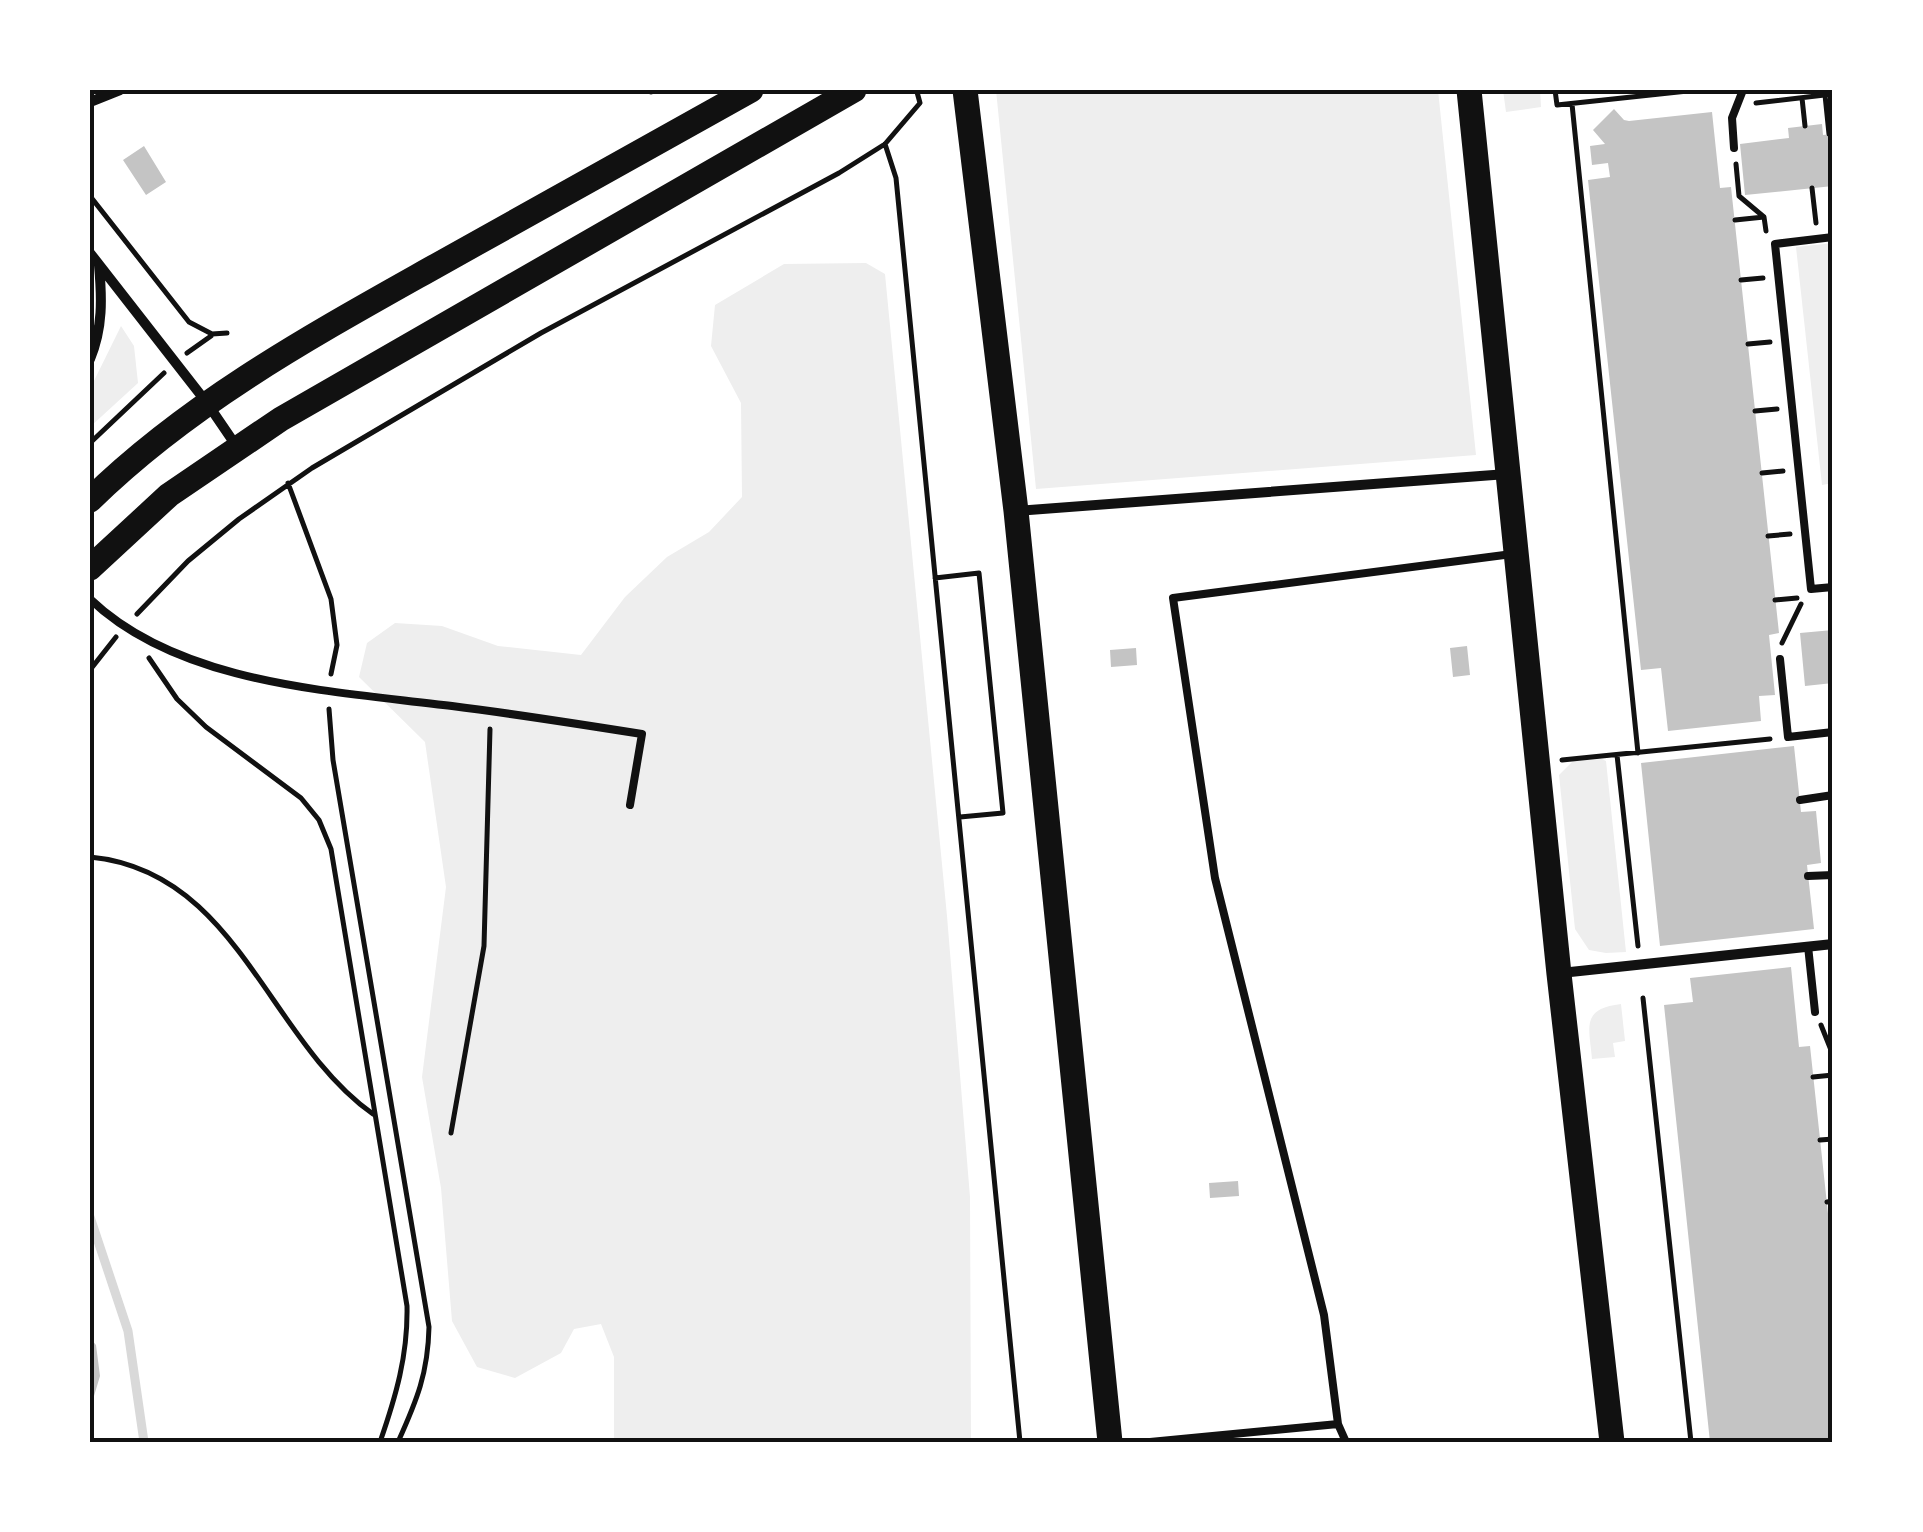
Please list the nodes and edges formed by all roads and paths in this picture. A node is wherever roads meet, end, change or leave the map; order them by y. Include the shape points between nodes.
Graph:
1 (120, 90) edge
2 (751, 90) edge
3 (854, 90) edge
4 (965, 90) edge
5 (1469, 90) edge
6 (1555, 90) edge
7 (1697, 90) edge
8 (1744, 90) edge
9 (917, 92) dead end
10 (1829, 95) edge
11 (1802, 98) junction
12 (90, 102) edge
13 (1572, 104) junction
14 (1735, 105) junction
15 (1805, 126) dead end
16 (1830, 134) dead end
17 (885, 144) junction
18 (1734, 148) joint
19 (1812, 188) dead end
20 (90, 196) edge
21 (1814, 210) dead end
22 (1735, 220) dead end
23 (1833, 237) edge
24 (90, 253) edge
25 (99, 264) junction
26 (1756, 278) dead end
27 (1741, 280) dead end
28 (227, 333) dead end
29 (212, 334) junction
30 (1762, 342) dead end
31 (1748, 344) dead end
32 (90, 359) edge
33 (175, 362) junction
34 (207, 403) junction
35 (1770, 410) dead end
36 (1755, 411) dead end
37 (90, 443) edge
38 (237, 448) junction
39 (1776, 472) dead end
40 (1762, 473) dead end
41 (1508, 474) junction
42 (288, 483) junction
43 (90, 500) edge
44 (1016, 512) junction
45 (1783, 534) dead end
46 (1768, 536) dead end
47 (1516, 554) junction
48 (90, 568) edge
49 (936, 578) junction
50 (1833, 587) edge
51 (1811, 589) junction
52 (1790, 598) dead end
53 (90, 599) edge
54 (1775, 600) dead end
55 (124, 627) junction
56 (138, 636) junction
57 (1780, 659) joint
58 (90, 670) edge
59 (327, 689) junction
60 (491, 711) junction
61 (1833, 732) edge
62 (1788, 736) junction
63 (1638, 753) junction
64 (1617, 755) junction
65 (1538, 762) junction
66 (1833, 794) edge
67 (1800, 800) dead end
68 (630, 805) dead end
69 (959, 817) junction
70 (1833, 822) edge
71 (1833, 844) edge
72 (90, 857) edge
73 (1833, 875) edge
74 (1808, 876) dead end
75 (1833, 944) edge
76 (1808, 946) junction
77 (1638, 950) dead end
78 (1559, 974) junction
79 (1643, 998) dead end
80 (1815, 1012) joint
81 (1833, 1055) edge
82 (1833, 1075) edge
83 (1814, 1077) dead end
84 (373, 1114) junction
85 (450, 1133) dead end
86 (1833, 1139) edge
87 (1820, 1140) dead end
88 (1338, 1424) junction
89 (380, 1442) edge
90 (398, 1442) edge
91 (1020, 1442) edge
92 (1110, 1442) edge
93 (1150, 1442) edge
94 (1346, 1442) edge
95 (1612, 1442) edge
96 (1690, 1442) edge

1 - 12 street
2 - 34 main road via 302,341
3 - 38 main road
4 - 44 main road
5 - 41 main road
6 - 13 path via 1557,105
7 - 13 path
8 - 14 lane
9 - 17 path via 920,103
10 - 11 path
10 - 16 path
11 - 14 path
11 - 15 path
13 - 63 path
14 - 18 lane
17 - 42 path
17 - 49 path via 896,178
18 - 22 path via 1739,196 1764,217
19 - 21 path
20 - 29 path via 190,322
23 - 51 lane via 1774,244
24 - 25 street
25 - 32 street via 102,304
25 - 33 street
26 - 27 path
28 - 29 path
29 - 33 path
30 - 31 path
33 - 34 street
33 - 37 path
34 - 38 street
34 - 43 main road
35 - 36 path
38 - 48 main road via 169,495
39 - 40 path
41 - 44 street
41 - 47 main road
42 - 55 path via 188,561
42 - 59 path via 336,624
44 - 92 main road
45 - 46 path
47 - 65 main road
47 - 88 lane via 1173,598 1215,878 1324,1315
49 - 69 path
49 - 69 path via 978,574 1003,813
50 - 51 lane
51 - 57 path via 1783,635
52 - 54 path
53 - 55 lane
55 - 56 lane
55 - 58 path
56 - 59 lane via 197,662
56 - 84 path via 177,699 288,785 318,820 331,849
57 - 62 lane
59 - 60 lane
59 - 90 path via 332,760 429,1326 420,1393
60 - 68 lane via 642,734
60 - 85 path via 484,946
61 - 62 lane
62 - 63 path
63 - 64 path
64 - 65 path
64 - 77 path
65 - 78 main road
66 - 67 lane
69 - 91 path
70 - 71 lane
72 - 84 path via 130,864 170,882 200,907 237,946 322,1069
73 - 74 lane
75 - 76 street
76 - 78 street
76 - 80 lane
78 - 95 main road
79 - 96 path
80 - 81 path
82 - 83 path
84 - 89 path via 408,1339
86 - 87 path
88 - 93 lane
88 - 94 lane

